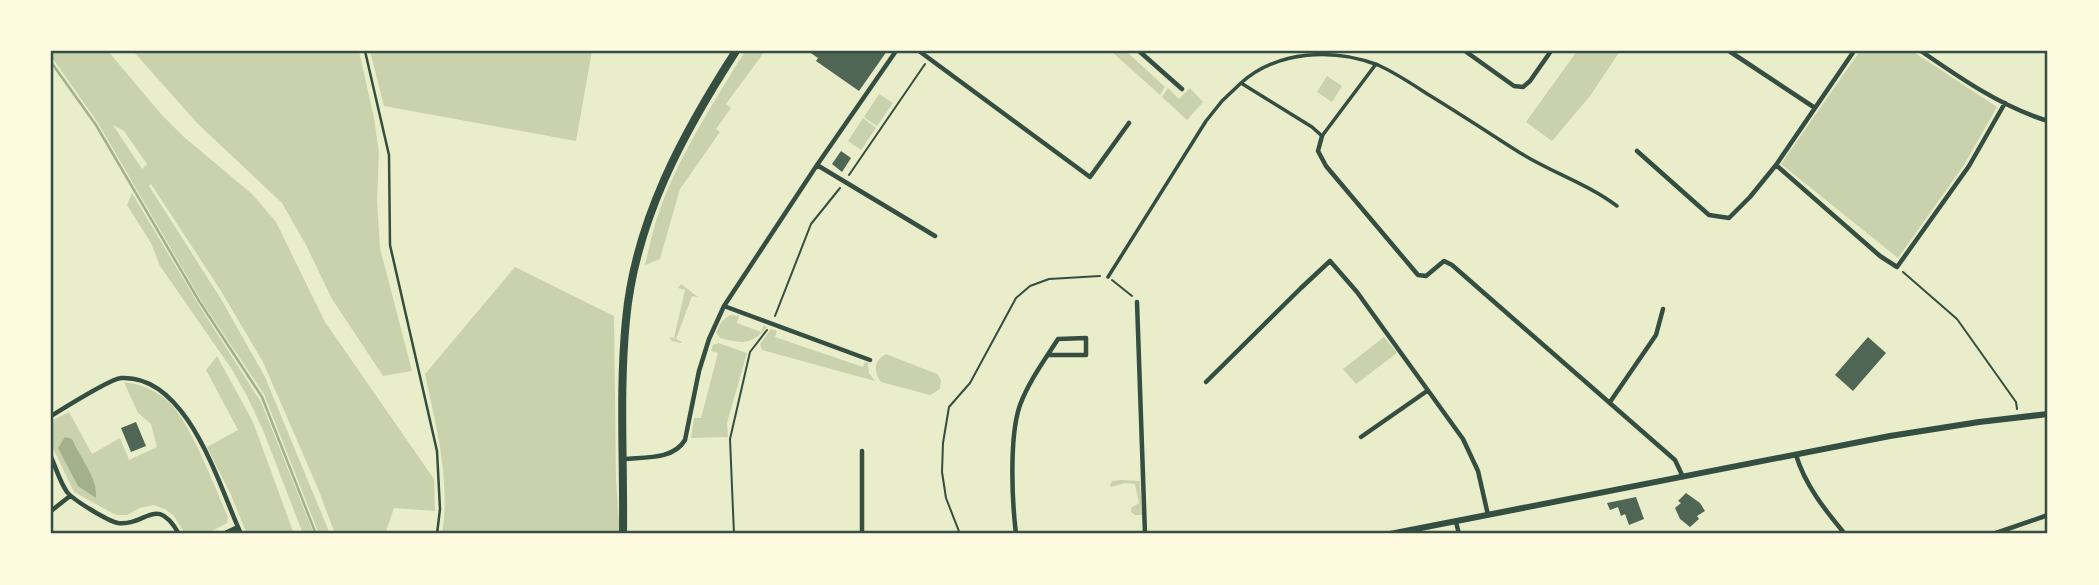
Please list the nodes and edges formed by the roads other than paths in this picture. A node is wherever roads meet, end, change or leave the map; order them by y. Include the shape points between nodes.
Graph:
1 (365, 51) edge
2 (736, 51) edge
3 (897, 51) edge
4 (919, 51) edge
5 (1139, 51) edge
6 (1465, 51) edge
7 (1551, 51) edge
8 (1728, 51) edge
9 (1854, 51) edge
10 (1921, 51) edge
11 (1376, 64) junction
12 (1241, 83) junction
13 (1182, 89) dead end
14 (2005, 103) junction
15 (1815, 108) junction
16 (2048, 121) edge
17 (1129, 124) dead end
18 (1322, 136) junction
19 (1637, 150) dead end
20 (817, 165) junction
21 (1776, 165) junction
22 (1617, 206) dead end
23 (935, 236) dead end
24 (1108, 277) road end
25 (1138, 302) road end
26 (724, 306) junction
27 (1663, 309) dead end
28 (1048, 355) junction
29 (870, 360) dead end
30 (1206, 382) dead end
31 (1427, 391) junction
32 (1611, 402) junction
33 (2048, 414) edge
34 (51, 416) edge
35 (1361, 437) dead end
36 (862, 451) dead end
37 (1796, 455) junction
38 (51, 457) edge
39 (624, 459) junction
40 (1684, 477) junction
41 (70, 496) junction
42 (51, 510) edge
43 (2048, 515) edge
44 (1489, 516) junction
45 (1456, 522) junction
46 (238, 527) junction
47 (1425, 531) edge
48 (179, 534) edge
49 (223, 534) edge
50 (241, 534) edge
51 (437, 534) edge
52 (623, 534) edge
53 (862, 534) edge
54 (1016, 534) edge
55 (1145, 534) edge
56 (1390, 534) edge
57 (1459, 534) edge
58 (1845, 534) edge
59 (1993, 534) edge

1 - 51 lane via 389,155 390,245 437,451
2 - 39 main road via 681,143 639,250 626,318
3 - 20 street
4 - 17 street via 1090,177
5 - 13 street
6 - 7 street via 1514,86 1523,87
8 - 15 street
9 - 15 street
10 - 14 street
11 - 12 street via 1317,54 1263,68
11 - 18 street
11 - 22 street via 1515,150
12 - 18 street
12 - 24 street via 1206,121
14 - 16 street
14 - 21 street via 1969,166 1897,267
15 - 21 street
18 - 32 street via 1318,151 1326,166 1418,275 1426,276 1444,261 1452,265
19 - 21 street via 1709,215 1719,218 1738,211
20 - 23 street
20 - 26 street
25 - 55 street
26 - 29 street
26 - 39 street via 707,347 681,447 666,454
27 - 32 street via 1656,335
28 - 28 street via 1058,339 1086,338 1086,355
28 - 54 street via 1031,380 1015,428
30 - 31 street via 1331,261
31 - 35 street
31 - 44 street via 1463,439 1478,471
32 - 40 street via 1675,460
33 - 37 street via 1931,429
34 - 46 street via 119,378 142,381 173,398 197,435
36 - 53 street
37 - 40 street
37 - 58 street via 1816,496
38 - 41 street
39 - 52 main road
40 - 44 street
41 - 42 street
41 - 48 street via 116,523 129,523 151,513 160,515 170,520
43 - 59 street
44 - 45 street
45 - 47 street
45 - 57 street
46 - 49 street
46 - 50 street
47 - 56 street

